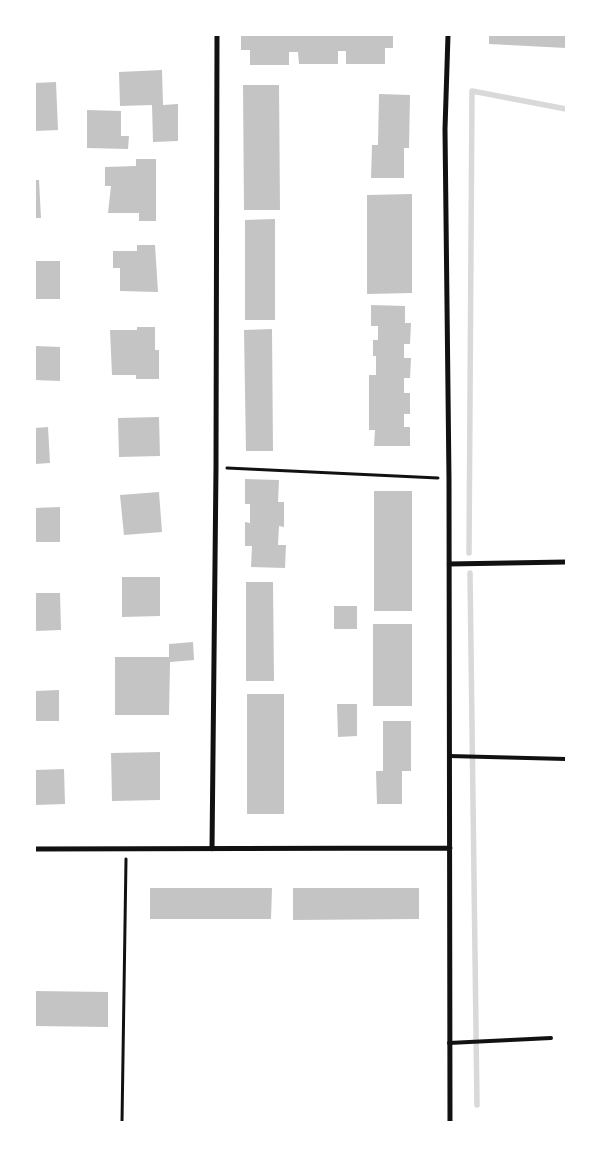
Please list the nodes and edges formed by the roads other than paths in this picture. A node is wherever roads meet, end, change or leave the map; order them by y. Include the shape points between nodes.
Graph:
1 (217, 35) edge
2 (448, 35) edge
3 (566, 562) edge
4 (448, 564) junction
5 (449, 756) junction
6 (566, 759) edge
7 (450, 848) junction
8 (35, 849) edge
9 (212, 849) junction
10 (551, 1038) dead end
11 (449, 1043) junction
12 (450, 1122) edge

1 - 9 street
2 - 4 street via 445,138
3 - 4 street
4 - 5 street
5 - 6 lane
5 - 7 street
7 - 9 street
7 - 11 street
8 - 9 street
10 - 11 lane
11 - 12 street

